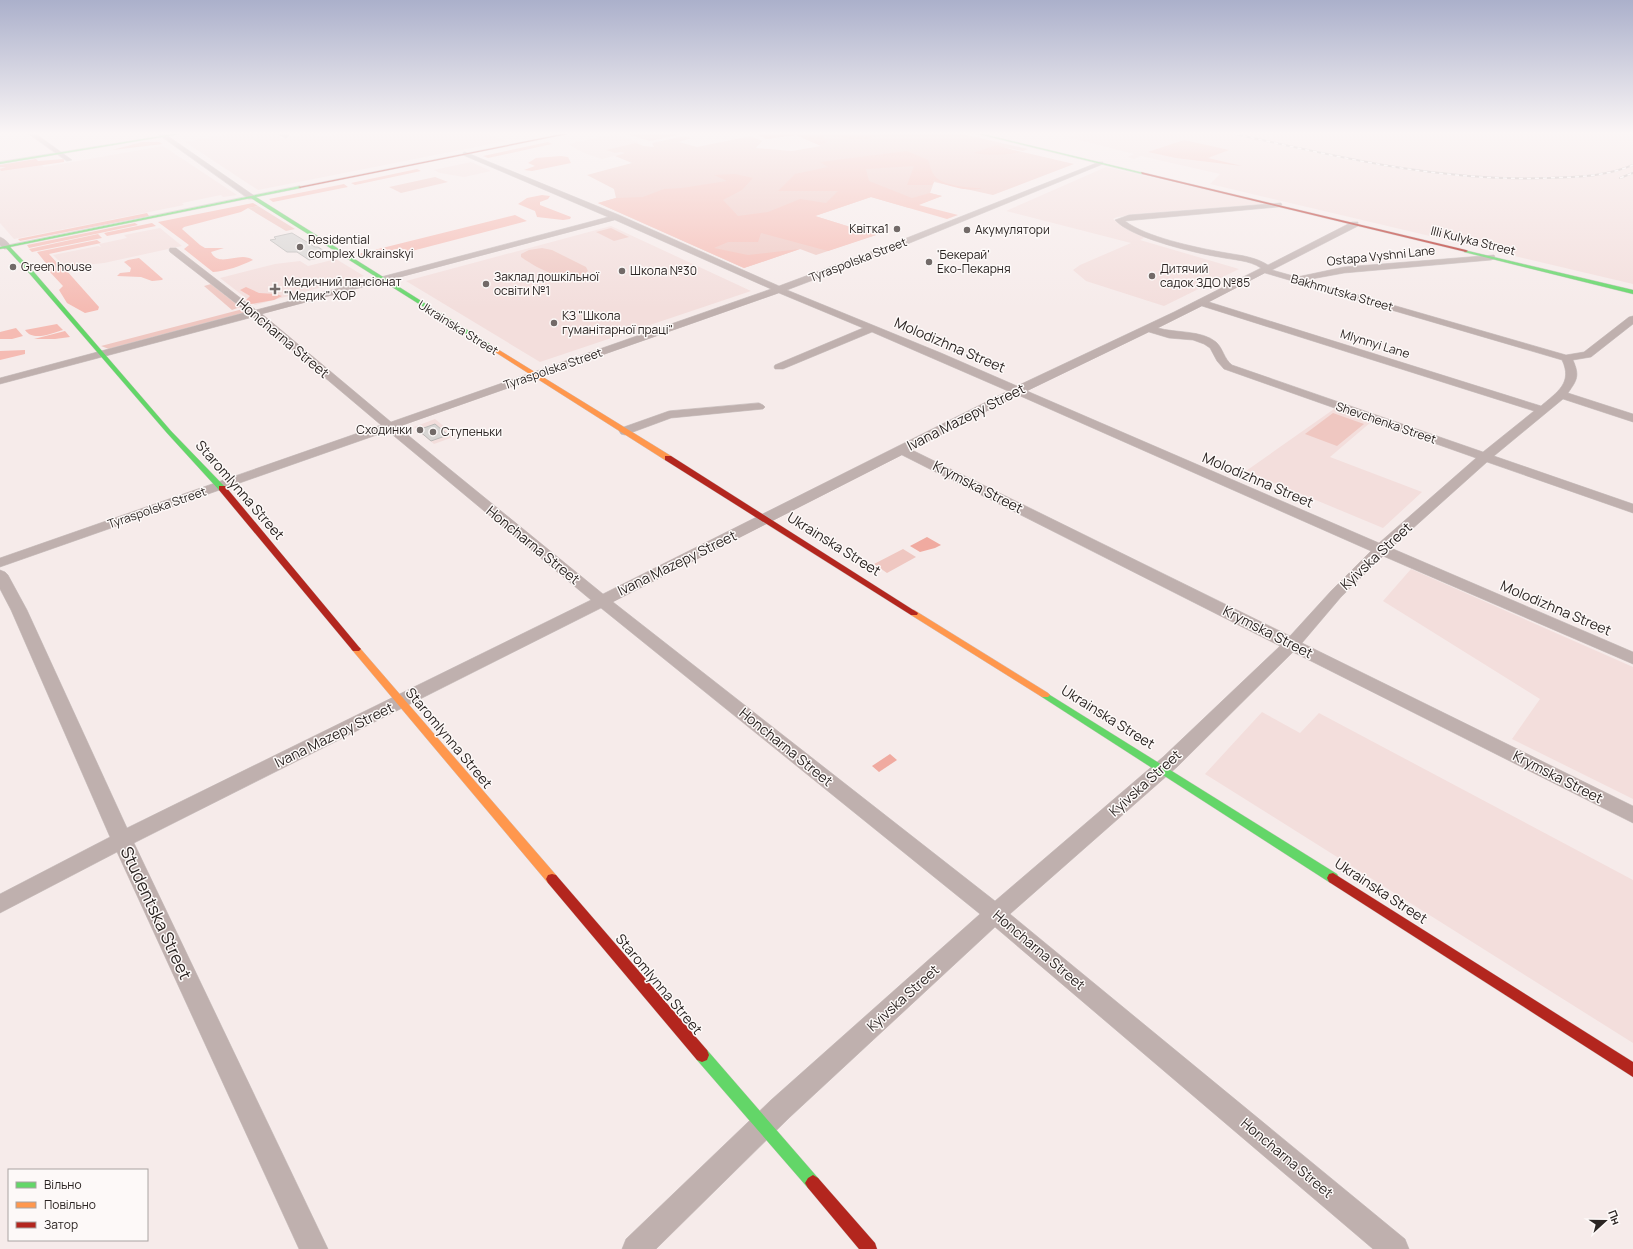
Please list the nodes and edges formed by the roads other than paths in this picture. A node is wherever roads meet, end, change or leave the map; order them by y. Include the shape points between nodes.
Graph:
1 (245, 192) edge
2 (275, 192) edge
3 (557, 192) edge
4 (1029, 192) edge
5 (1225, 192) edge
6 (252, 197) junction
7 (1278, 205) junction
8 (616, 217) junction
9 (1355, 224) junction
10 (2, 245) edge
11 (173, 250) dead end
12 (1491, 258) junction
13 (1267, 269) junction
14 (382, 280) junction
15 (1298, 280) junction
16 (780, 290) junction
17 (1633, 292) edge
18 (1200, 302) junction
19 (254, 313) junction
20 (1633, 319) edge
21 (872, 328) junction
22 (1148, 328) junction
23 (101, 354) junction
24 (1566, 358) junction
25 (779, 366) dead end
26 (535, 375) junction
27 (0, 381) edge
28 (1018, 390) junction
29 (1561, 395) junction
30 (759, 407) dead end
31 (1542, 410) junction
32 (1633, 418) edge
33 (388, 426) junction
34 (625, 431) junction
35 (903, 450) junction
36 (1485, 457) junction
37 (220, 486) junction
38 (1633, 510) edge
39 (766, 519) junction
40 (1380, 549) junction
41 (0, 563) edge
42 (0, 575) edge
43 (602, 601) junction
44 (1292, 644) junction
45 (1633, 658) edge
46 (400, 702) junction
47 (1163, 769) junction
48 (1633, 815) edge
49 (122, 840) junction
50 (0, 904) edge
51 (995, 914) junction
52 (1633, 1070) edge
53 (762, 1126) junction
54 (314, 1249) edge
55 (636, 1249) edge
56 (869, 1249) edge
57 (1396, 1249) edge

1 - 6 street
2 - 6 street
3 - 8 street, Molodizhna Street
4 - 16 street, Tyraspolska Street
5 - 7 street, Illi Kulyka Street
6 - 10 street
6 - 14 street, Ukrainska Street
7 - 9 street, Illi Kulyka Street
7 - 13 street, Bakhmutska Street via 1120,219 1129,228 1150,236 1244,260 1265,266
8 - 14 street
8 - 16 street, Molodizhna Street
9 - 12 street, Illi Kulyka Street
9 - 13 street, Ivana Mazepy Street
10 - 23 street, Staromlynna Street via 31,272
11 - 19 street, Honcharna Street
12 - 15 street, Ostapa Vyshni Lane via 1344,270
12 - 17 street, Illi Kulyka Street
13 - 15 street, Bakhmutska Street via 1269,272
13 - 18 street, Ivana Mazepy Street
14 - 19 street
14 - 26 street, Ukrainska Street
15 - 24 street, Bakhmutska Street
16 - 21 street, Molodizhna Street
16 - 26 street, Tyraspolska Street
18 - 22 street, Ivana Mazepy Street
18 - 31 street, Mlynnyi Lane
19 - 23 street
19 - 33 street, Honcharna Street
20 - 24 street via 1587,355
21 - 25 street, Molodizhna Street
21 - 28 street, Molodizhna Street
22 - 28 street, Ivana Mazepy Street
22 - 36 street, Shevchenka Street via 1200,339 1213,346 1222,363 1228,367
23 - 27 street
23 - 37 street, Staromlynna Street
24 - 29 street, Kyivska Street via 1572,370 1571,381
26 - 33 street, Tyraspolska Street
26 - 34 street, Ukrainska Street
28 - 35 street, Ivana Mazepy Street
28 - 40 street, Molodizhna Street
29 - 31 street, Kyivska Street
29 - 32 street
30 - 34 street via 669,415
31 - 36 street, Kyivska Street
33 - 37 street, Tyraspolska Street
33 - 43 street, Honcharna Street
34 - 39 street, Ukrainska Street
35 - 39 street, Ivana Mazepy Street
35 - 44 street, Krymska Street
36 - 38 street, Shevchenka Street
36 - 40 street, Kyivska Street
37 - 41 street, Tyraspolska Street
37 - 46 street, Staromlynna Street
39 - 43 street, Ivana Mazepy Street
39 - 47 street, Ukrainska Street
40 - 44 street, Kyivska Street
40 - 45 street, Molodizhna Street
42 - 49 street, Studentska Street via 19,610
43 - 46 street, Ivana Mazepy Street
43 - 51 street, Honcharna Street
44 - 47 street, Kyivska Street
44 - 48 street, Krymska Street
46 - 49 street, Ivana Mazepy Street
46 - 53 street, Staromlynna Street
47 - 51 street, Kyivska Street
47 - 52 street, Ukrainska Street
49 - 50 street, Ivana Mazepy Street
49 - 54 street, Studentska Street
51 - 53 street, Kyivska Street
51 - 57 street, Honcharna Street
53 - 55 street, Kyivska Street
53 - 56 street, Staromlynna Street

